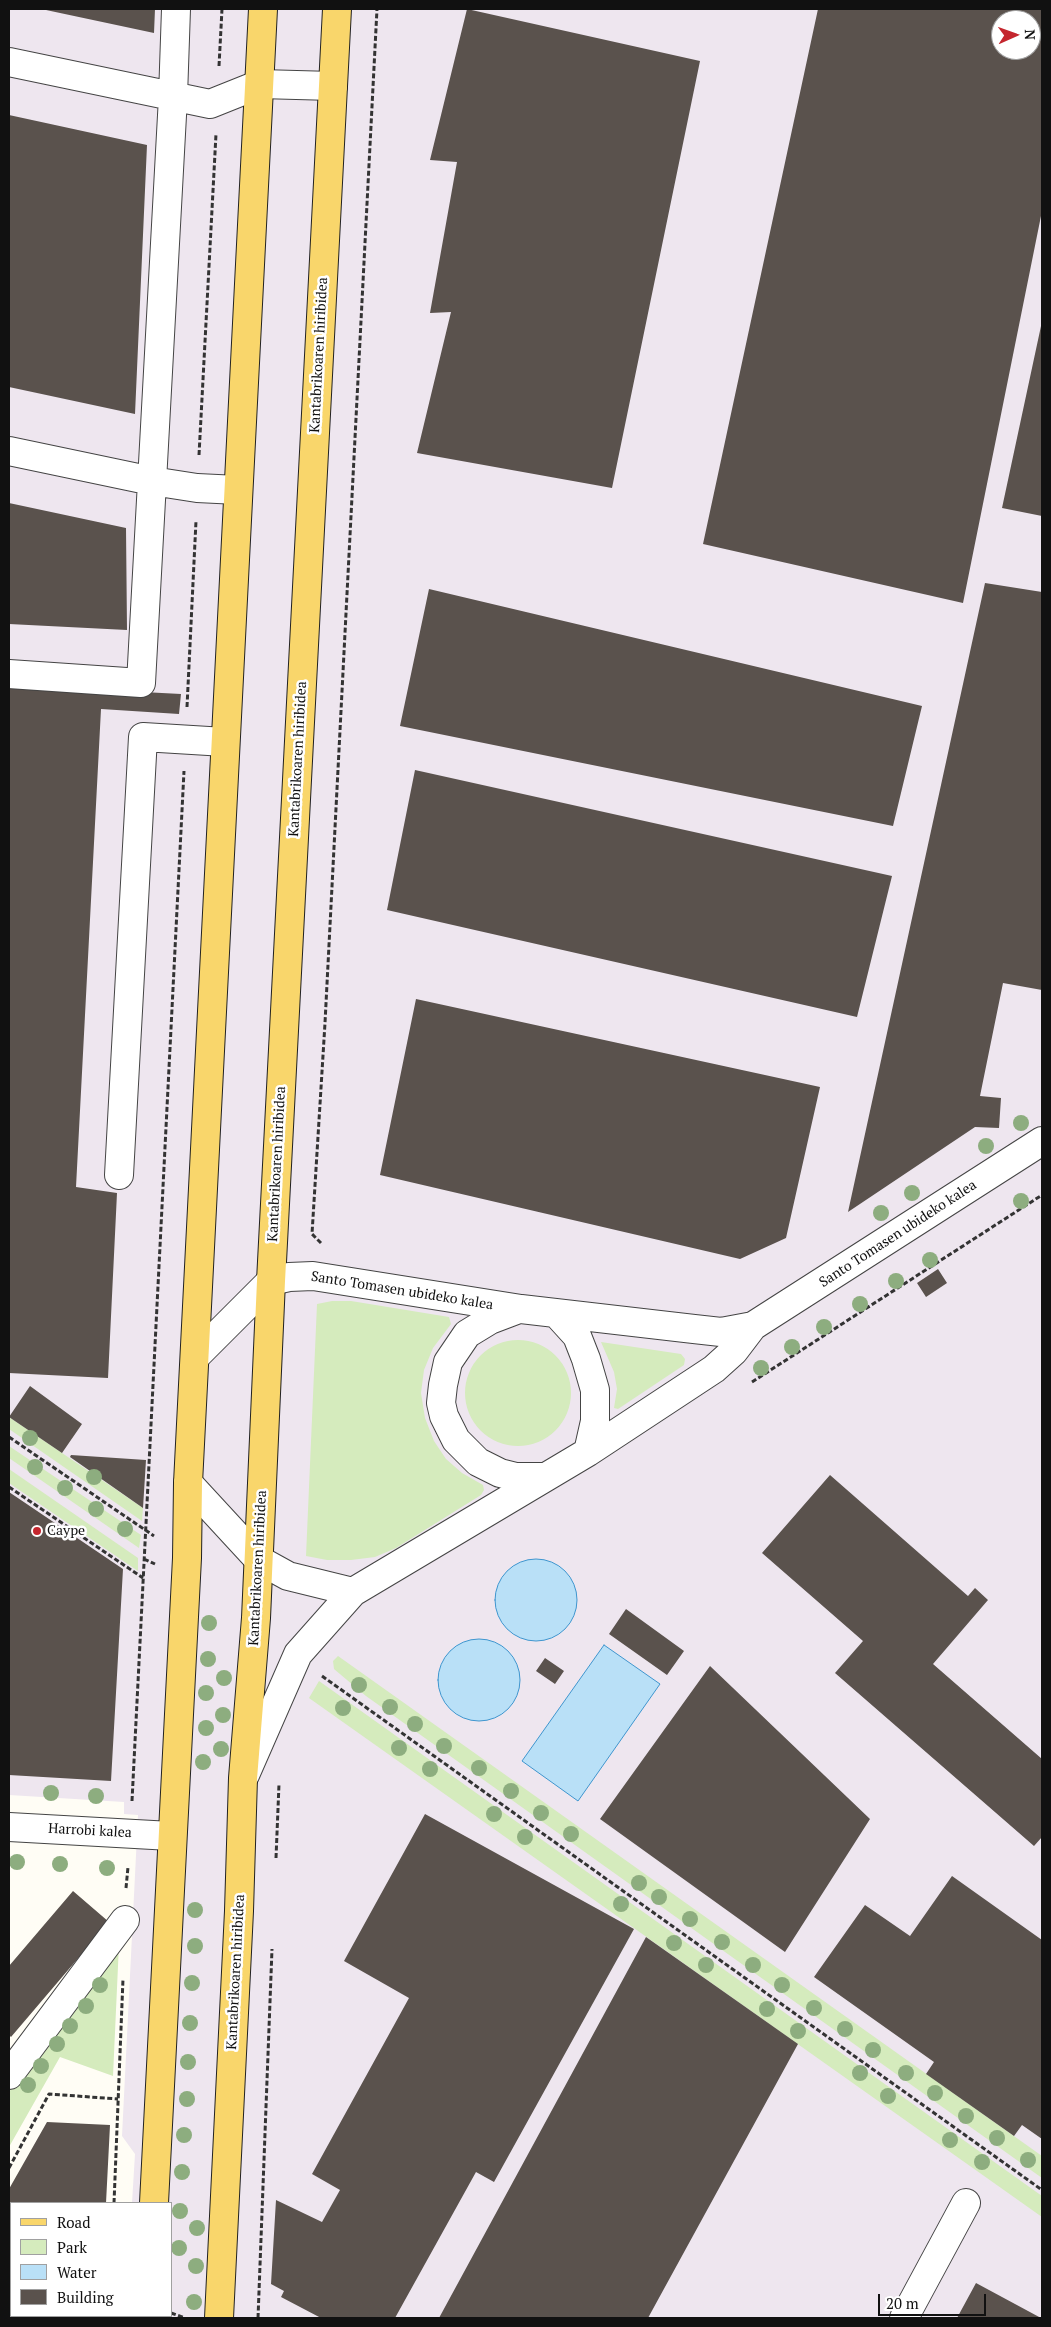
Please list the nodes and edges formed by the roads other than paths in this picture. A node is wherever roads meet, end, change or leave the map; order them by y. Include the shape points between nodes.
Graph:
1 (176, 9) edge
2 (263, 9) edge
3 (336, 9) edge
4 (9, 62) edge
5 (260, 84) junction
6 (333, 86) junction
7 (173, 97) junction
8 (9, 451) edge
9 (152, 481) junction
10 (238, 490) junction
11 (9, 674) edge
12 (225, 742) junction
13 (1042, 1141) edge
14 (119, 1174) dead end
15 (271, 1281) junction
16 (521, 1309) junction
17 (557, 1314) junction
18 (753, 1326) junction
19 (195, 1357) junction
20 (588, 1452) junction
21 (544, 1477) junction
22 (188, 1483) junction
23 (259, 1560) junction
24 (353, 1592) junction
25 (244, 1778) junction
26 (9, 1827) edge
27 (171, 1836) junction
28 (125, 1920) road end
29 (9, 2075) edge
30 (154, 2202) edge
31 (966, 2203) dead end
32 (219, 2318) edge
33 (904, 2318) edge

1 - 7 street
2 - 5 main road
3 - 6 main road, Kantabrikoaren hiribidea
4 - 7 street
5 - 6 street
5 - 7 street via 210,104
5 - 10 main road
6 - 15 main road, Kantabrikoaren hiribidea
7 - 9 street
8 - 9 street
9 - 10 street
9 - 11 street via 141,683
10 - 12 main road
12 - 14 street via 142,737
12 - 19 main road
13 - 18 street, Santo Tomasen ubideko kalea
15 - 16 street, Santo Tomasen ubideko kalea via 313,1276
15 - 19 street
15 - 23 main road, Kantabrikoaren hiribidea
16 - 17 street, Santo Tomasen ubideko kalea
16 - 21 street, Santo Tomasen ubideko kalea via 490,1320 467,1334 448,1362 442,1403 444,1416 456,1440 478,1462 516,1477
17 - 18 street, Santo Tomasen ubideko kalea via 721,1332
17 - 20 street via 577,1336 595,1390 595,1421
18 - 20 street, Santo Tomasen ubideko kalea via 734,1351 714,1369
19 - 22 main road
20 - 21 street, Santo Tomasen ubideko kalea
21 - 24 street, Santo Tomasen ubideko kalea
22 - 23 street
22 - 27 main road via 187,1558
23 - 24 street via 288,1576
23 - 25 main road, Kantabrikoaren hiribidea
24 - 25 street, Santo Tomasen ubideko kalea via 298,1654
25 - 32 main road, Kantabrikoaren hiribidea
26 - 27 street, Harrobi kalea
27 - 30 main road
28 - 29 street
31 - 33 street

